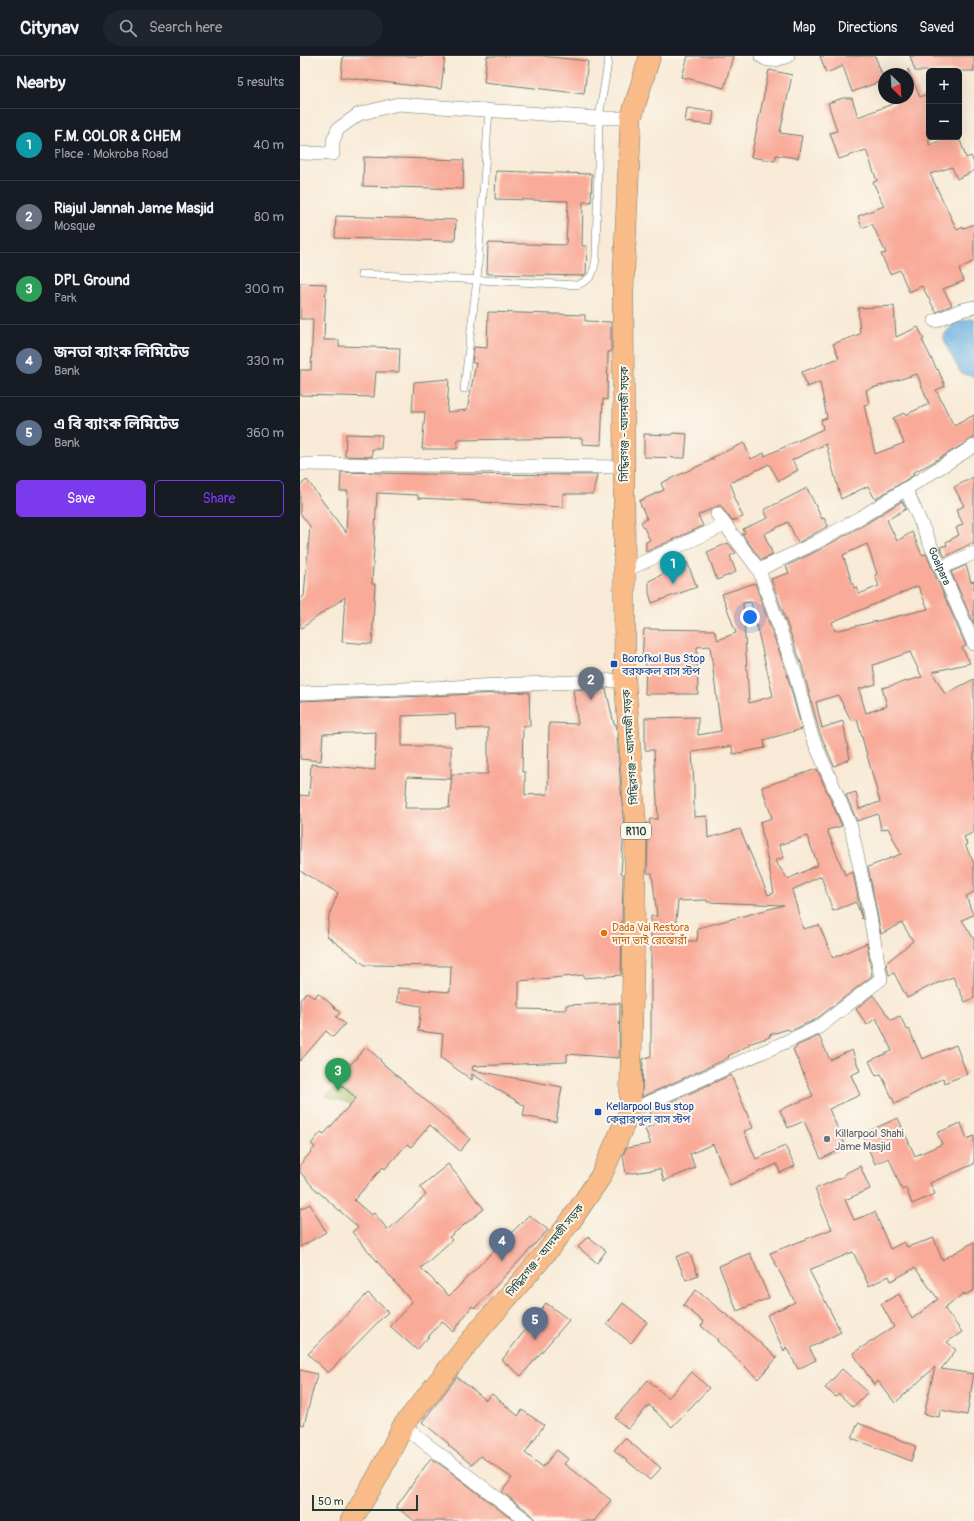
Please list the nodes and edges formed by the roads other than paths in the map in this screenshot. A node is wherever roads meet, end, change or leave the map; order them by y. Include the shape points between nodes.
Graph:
1 (608, 56) edge
2 (650, 56) edge
3 (761, 56) edge
4 (788, 56) edge
5 (489, 110) junction
6 (599, 118) junction
7 (631, 118) junction
8 (300, 153) edge
9 (361, 274) dead end
10 (477, 279) junction
11 (974, 307) edge
12 (935, 321) dead end
13 (464, 389) dead end
14 (974, 446) edge
15 (300, 464) edge
16 (625, 467) junction
17 (906, 489) junction
18 (717, 514) dead end
19 (725, 525) junction
20 (974, 553) edge
21 (940, 568) junction
22 (759, 570) junction
23 (624, 571) junction
24 (974, 644) edge
25 (625, 680) junction
26 (300, 694) edge
27 (630, 1111) junction
28 (403, 1426) junction
29 (351, 1521) edge
30 (527, 1521) edge

1 - 6 lane
2 - 7 main road, সিদ্ধিরগঞ্জ - আদমজী সড়ক / R110
3 - 4 street via 773,61
5 - 6 street
5 - 8 street via 398,104 359,114 338,129 333,141 333,154
5 - 10 lane
6 - 7 street
6 - 10 lane via 594,271 586,281 577,285
7 - 16 main road, সিদ্ধিরগঞ্জ - আদমজী সড়ক / R110 via 623,291
9 - 10 lane
10 - 13 lane
11 - 12 street
14 - 17 street
15 - 16 street
16 - 23 main road, সিদ্ধিরগঞ্জ - আদমজী সড়ক / R110
17 - 21 street, Goalpara
17 - 22 street via 815,543
18 - 19 street
19 - 22 street
19 - 23 street
20 - 21 street
21 - 24 street, Goalpara
22 - 27 street via 794,669 811,734 852,827 881,979 819,1027
23 - 25 main road, সিদ্ধিরগঞ্জ - আদমজী সড়ক / R110
25 - 26 street
25 - 27 main road, সিদ্ধিরগঞ্জ - আদমজী সড়ক / R110 via 636,830
27 - 28 main road, সিদ্ধিরগঞ্জ - আদমজী সড়ক / R110 via 601,1176 570,1222
28 - 29 main road, সিদ্ধিরগঞ্জ - আদমজী সড়ক / R110 via 378,1476
28 - 30 street

